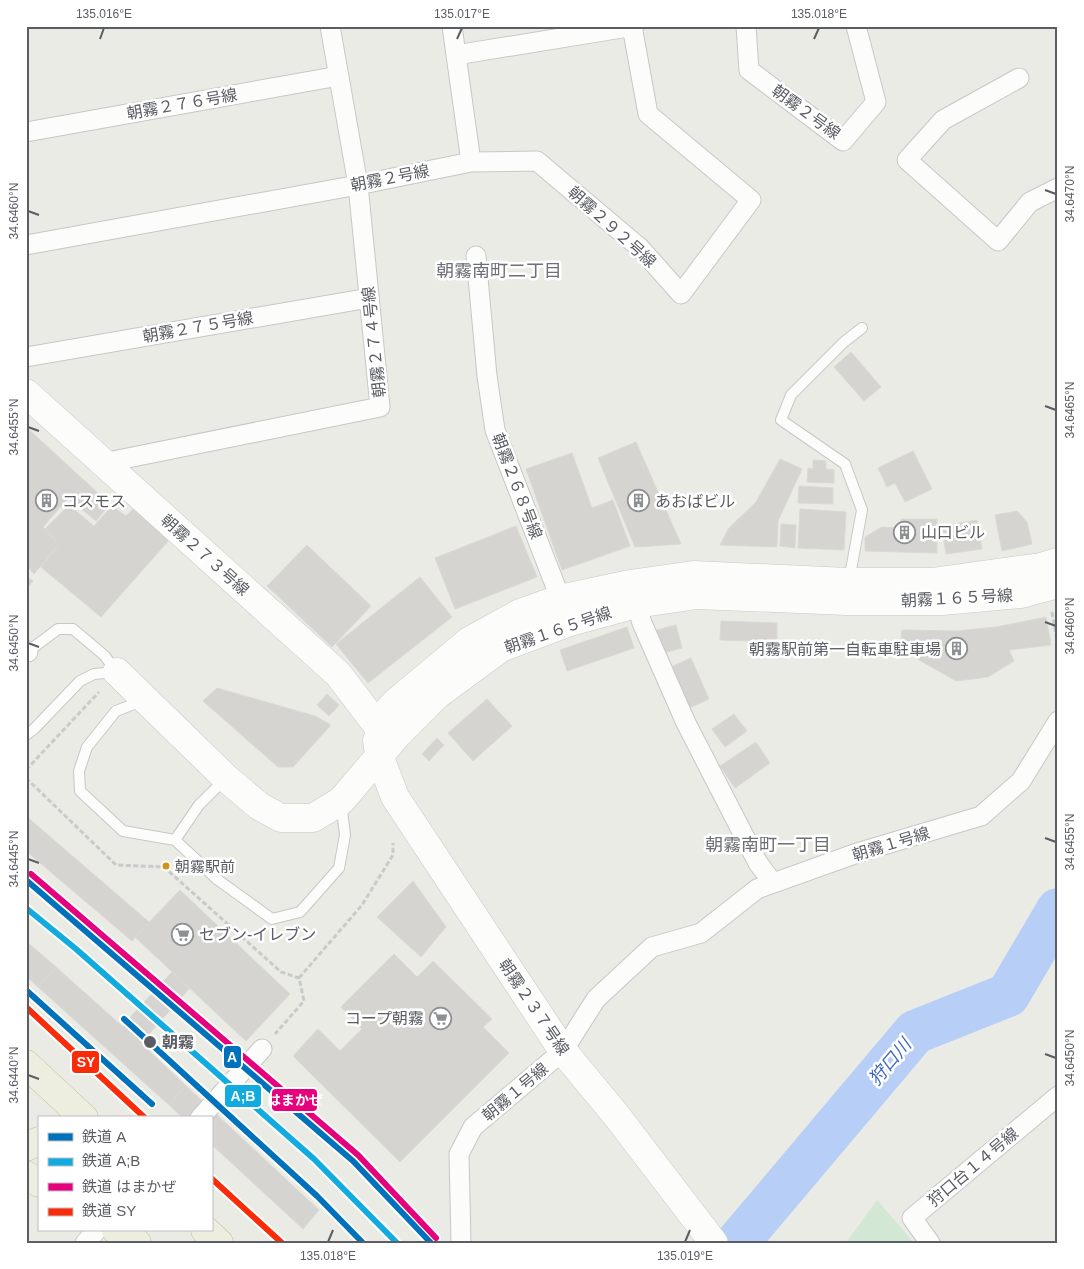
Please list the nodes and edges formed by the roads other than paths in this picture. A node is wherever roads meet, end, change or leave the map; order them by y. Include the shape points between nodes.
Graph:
1 (330, 26) edge
2 (452, 26) edge
3 (633, 26) edge
4 (746, 26) edge
5 (856, 26) edge
6 (456, 56) junction
7 (339, 76) junction
8 (1019, 78) dead end
9 (26, 132) edge
10 (471, 162) junction
11 (358, 186) junction
12 (1058, 188) edge
13 (26, 245) edge
14 (476, 256) dead end
15 (369, 298) junction
16 (862, 328) dead end
17 (26, 357) edge
18 (26, 393) edge
19 (103, 463) junction
20 (1058, 562) edge
21 (848, 592) junction
22 (633, 594) junction
23 (1054, 596) edge
24 (565, 610) junction
25 (27, 652) edge
26 (117, 672) junction
27 (146, 700) junction
28 (1058, 721) edge
29 (376, 724) junction
30 (26, 735) edge
31 (379, 755) junction
32 (226, 778) junction
33 (341, 801) junction
34 (175, 840) junction
35 (773, 883) junction
36 (266, 1045) road end
37 (562, 1051) junction
38 (26, 1064) edge
39 (53, 1088) junction
40 (1058, 1096) edge
41 (51, 1116) edge
42 (82, 1116) edge
43 (202, 1116) edge
44 (38, 1141) edge
45 (26, 1147) edge
46 (26, 1175) edge
47 (38, 1181) edge
48 (95, 1232) edge
49 (119, 1232) edge
50 (207, 1232) edge
51 (711, 1239) edge
52 (85, 1243) edge
53 (137, 1243) edge
54 (219, 1243) edge
55 (461, 1243) edge
56 (930, 1243) edge

1 - 7 street, 朝霧２７４号線
2 - 6 street
3 - 6 street
3 - 10 street, 朝霧２９２号線 via 648,114 751,200 681,294 640,248 537,161
4 - 5 street, 朝霧２号線 via 749,70 843,141 876,102
6 - 10 street
7 - 9 street, 朝霧２７６号線
7 - 11 street, 朝霧２７４号線
8 - 12 street via 943,120 907,160 998,241 1030,202
10 - 11 street, 朝霧２号線
11 - 13 street, 朝霧２号線
11 - 15 street, 朝霧２７４号線
14 - 24 street, 朝霧２６８号線 via 495,430
15 - 17 street, 朝霧２７５号線
15 - 19 street, 朝霧２７４号線 via 380,407
16 - 21 lane via 791,395 781,420 845,464 862,510
18 - 19 street, 朝霧２７３号線
19 - 29 street, 朝霧２７３号線 via 338,674
20 - 21 street, 朝霧１６５号線
21 - 22 street, 朝霧１６５号線
21 - 23 street, 朝霧１６５号線 via 952,600 1021,594
22 - 24 street, 朝霧１６５号線
22 - 35 street via 642,623 686,723 758,863
24 - 29 street, 朝霧１６５号線 via 520,613 469,641 395,703
24 - 31 street, 朝霧１６５号線 via 501,648 437,695
25 - 26 lane via 58,629 73,629 105,656
26 - 27 street, 朝霧１６５号線
26 - 30 lane via 94,674 80,681
27 - 32 street, 朝霧１６５号線
27 - 34 lane via 116,711 87,747 78,771 80,791 123,831
28 - 35 street, 朝霧１号線 via 1021,781 981,816 860,852
29 - 31 street, 朝霧２３７号線
31 - 33 street, 朝霧１６５号線
31 - 37 street, 朝霧２３７号線 via 395,797
32 - 33 street, 朝霧１６５号線 via 259,806 281,818 313,818
32 - 34 lane via 199,806
33 - 34 lane via 345,835 339,868 300,912 272,919 218,880
35 - 37 street, 朝霧１号線 via 757,889 701,933 652,947 596,999
36 - 43 street
37 - 51 street, 朝霧２３７号線 via 616,1115
37 - 55 street, 朝霧１号線 via 473,1127 460,1154
38 - 39 highway
39 - 41 highway
39 - 42 highway
40 - 56 street, 狩口台１４号線 via 912,1218
44 - 45 highway
46 - 47 highway
48 - 52 street
49 - 53 highway
50 - 54 highway

